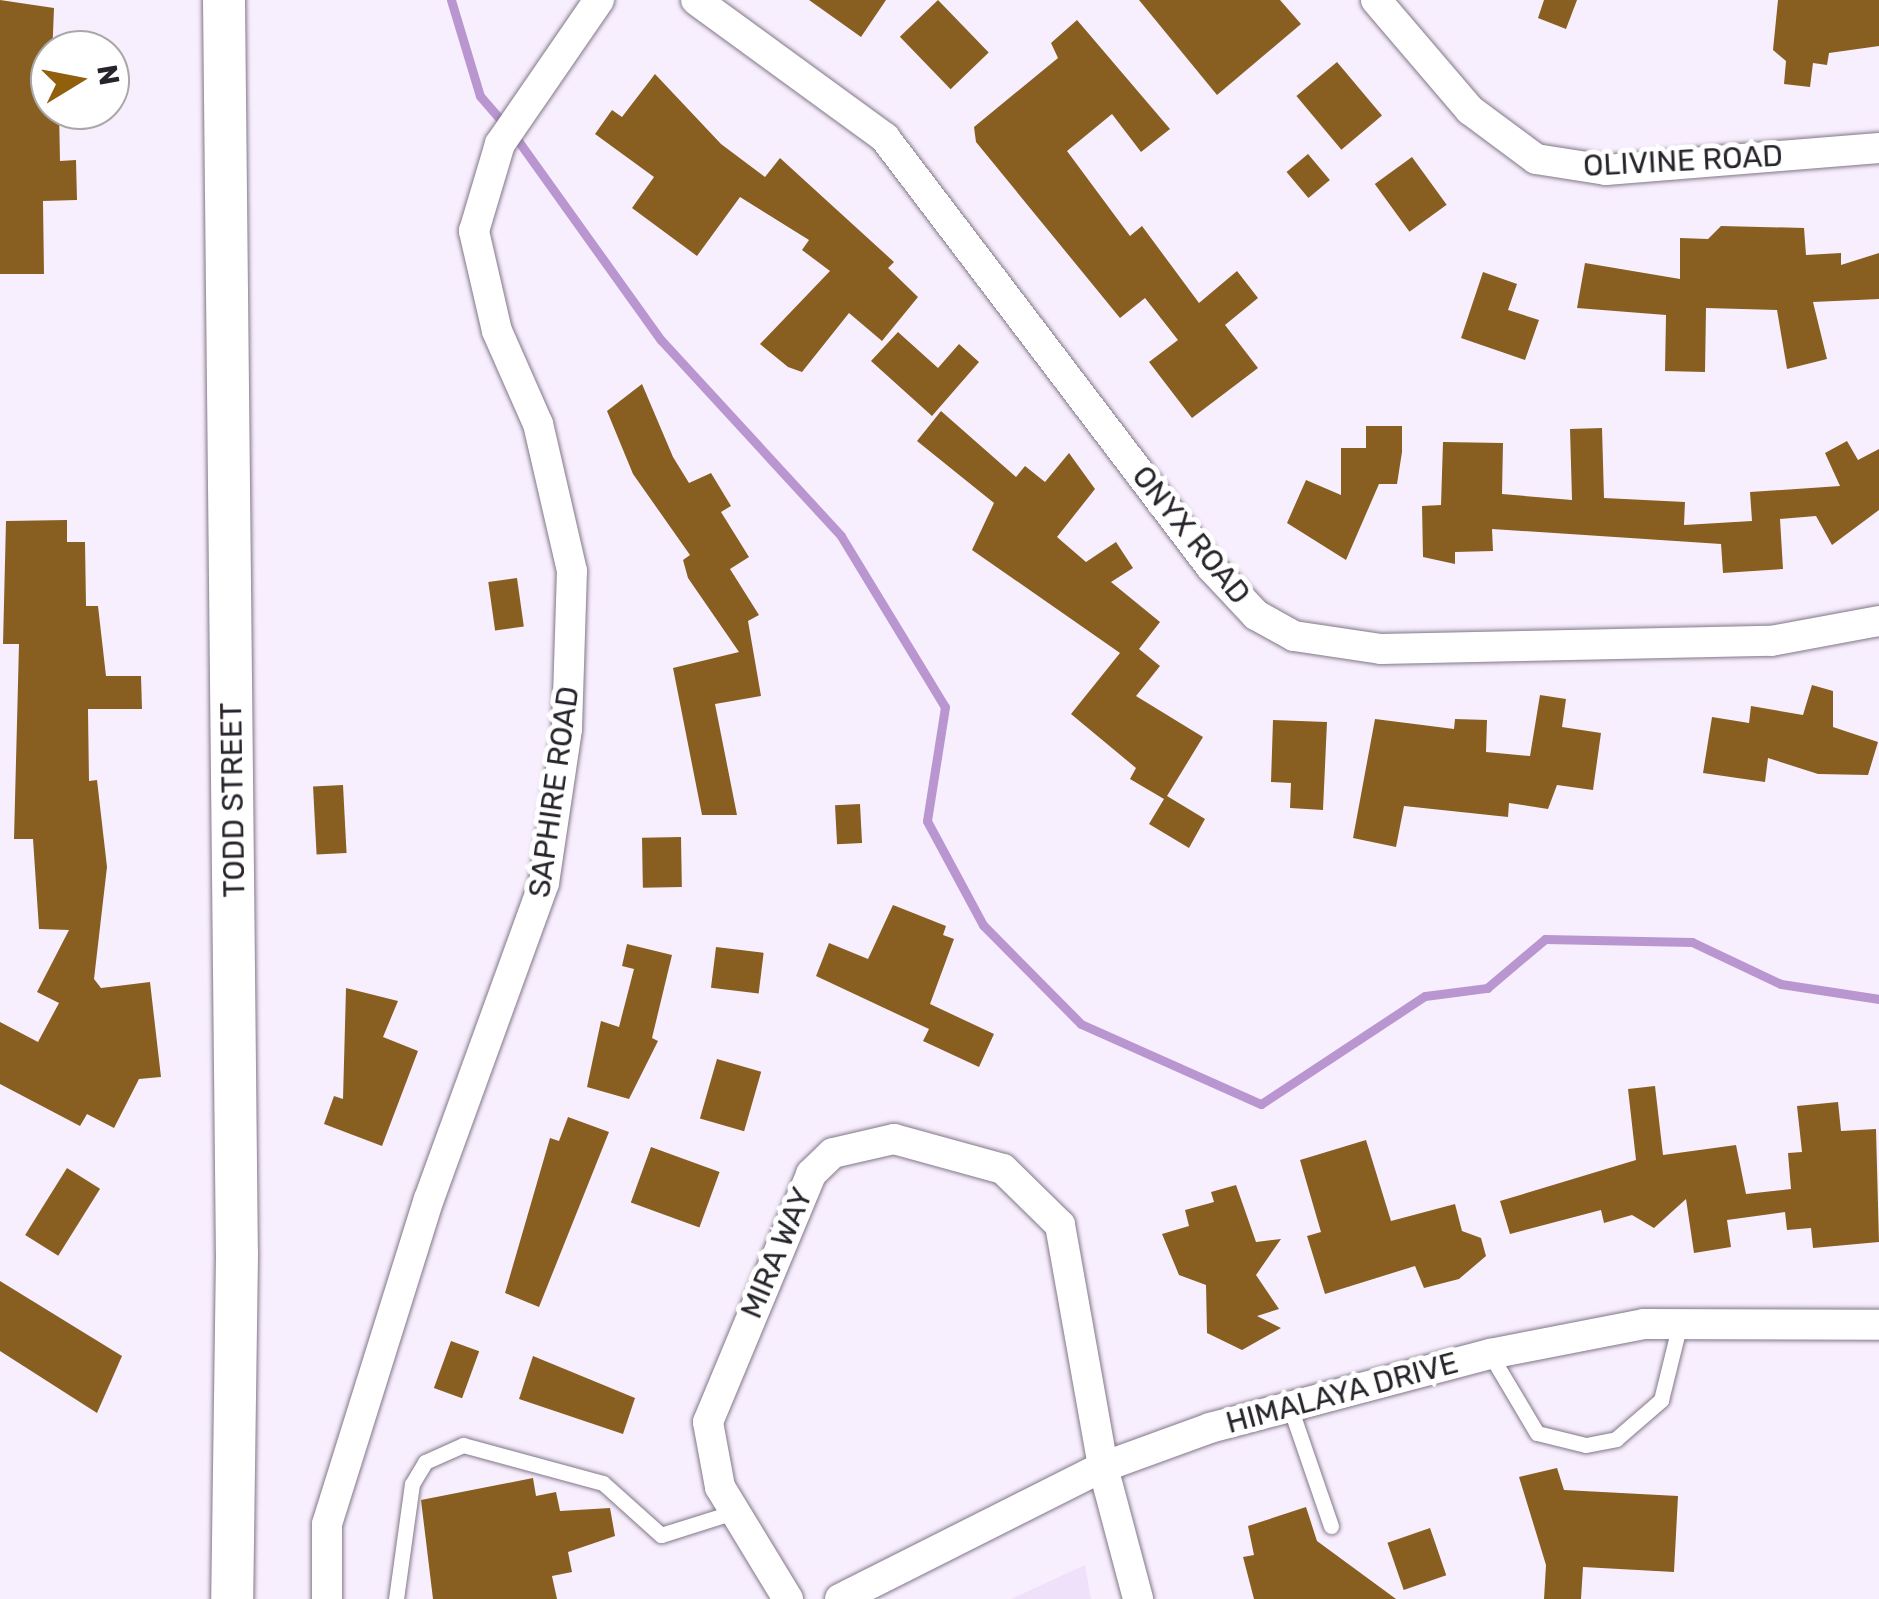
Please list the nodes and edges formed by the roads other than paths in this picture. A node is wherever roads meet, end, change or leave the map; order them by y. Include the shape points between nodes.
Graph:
1 (224, 0) edge
2 (600, 0) edge
3 (696, 0) edge
4 (1376, 0) edge
5 (1879, 148) edge
6 (1872, 630) edge
7 (1680, 1323) junction
8 (1879, 1325) edge
9 (1490, 1354) junction
10 (1290, 1407) junction
11 (1103, 1468) junction
12 (734, 1512) junction
13 (1330, 1526) dead end
14 (232, 1599) edge
15 (327, 1599) edge
16 (396, 1599) edge
17 (788, 1599) edge
18 (840, 1599) edge
19 (1138, 1599) edge

1 - 14 street, TODD STREET via 238,1254
2 - 15 street, SAPHIRE ROAD via 500,144 474,231 497,331 562,511 576,618 568,729 531,928 429,1199 328,1524
3 - 6 street, ONYX ROAD via 885,138 1211,567 1256,615 1294,636 1381,649 1771,642
4 - 5 street, OLIVINE ROAD via 1470,110 1536,159 1606,170
7 - 8 street, HIMALAYA DRIVE
7 - 9 street, HIMALAYA DRIVE
7 - 9 lane via 1661,1400 1616,1440 1586,1445 1537,1434
9 - 10 street, HIMALAYA DRIVE
10 - 11 street, HIMALAYA DRIVE
10 - 13 lane
11 - 12 street, MIRA WAY via 1060,1226 1036,1192 1003,1169 930,1145 864,1141 833,1153 794,1203 708,1422 709,1452
11 - 18 street, HIMALAYA DRIVE
11 - 19 street, MIRA WAY
12 - 16 lane via 661,1534 603,1484 463,1444 425,1462 412,1484
12 - 17 street, MIRA WAY

